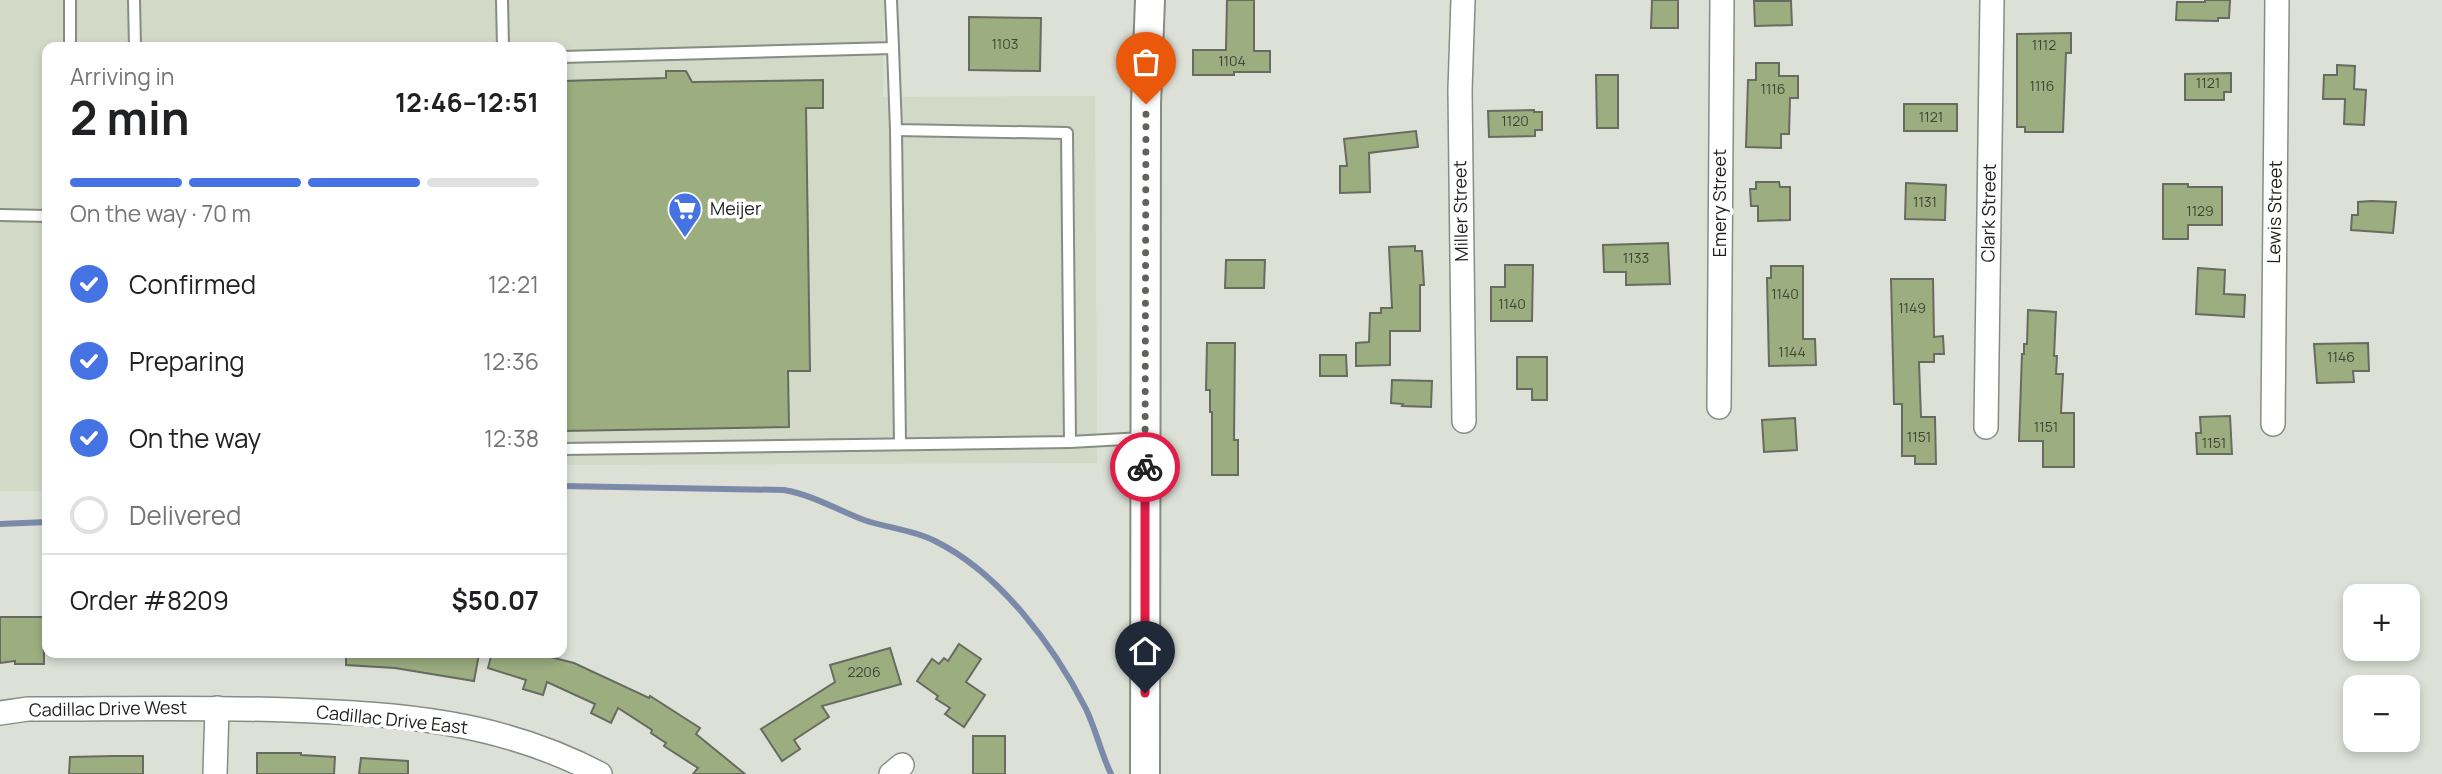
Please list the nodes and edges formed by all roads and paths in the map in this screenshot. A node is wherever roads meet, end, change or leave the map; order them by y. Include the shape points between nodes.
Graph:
1 (70, 0) edge
2 (134, 0) edge
3 (502, 0) edge
4 (891, 0) edge
5 (1150, 0) edge
6 (1463, 0) edge
7 (1722, 0) edge
8 (1992, 0) edge
9 (2277, 0) edge
10 (70, 42) edge
11 (135, 42) edge
12 (503, 42) edge
13 (893, 48) junction
14 (567, 57) edge
15 (896, 130) junction
16 (0, 215) edge
17 (42, 216) edge
18 (1719, 407) dead end
19 (1464, 421) dead end
20 (2273, 424) dead end
21 (1986, 426) dead end
22 (1145, 438) junction
23 (1070, 442) junction
24 (900, 443) junction
25 (567, 449) edge
26 (217, 708) junction
27 (0, 713) edge
28 (215, 774) edge
29 (600, 774) edge
30 (1145, 774) edge

1 - 10 lane
2 - 11 lane
3 - 12 lane
4 - 13 lane
5 - 22 street
6 - 19 street, Miller Street
7 - 18 street, Emery Street
8 - 21 street, Clark Street
9 - 20 street, Lewis Street
13 - 14 lane
13 - 15 lane
15 - 23 lane via 1067,133
15 - 24 lane
16 - 17 lane
22 - 23 lane
22 - 30 street
23 - 24 lane
24 - 25 lane
26 - 27 street, Cadillac Drive West
26 - 28 street
26 - 29 street, Cadillac Drive East via 458,723 538,745

